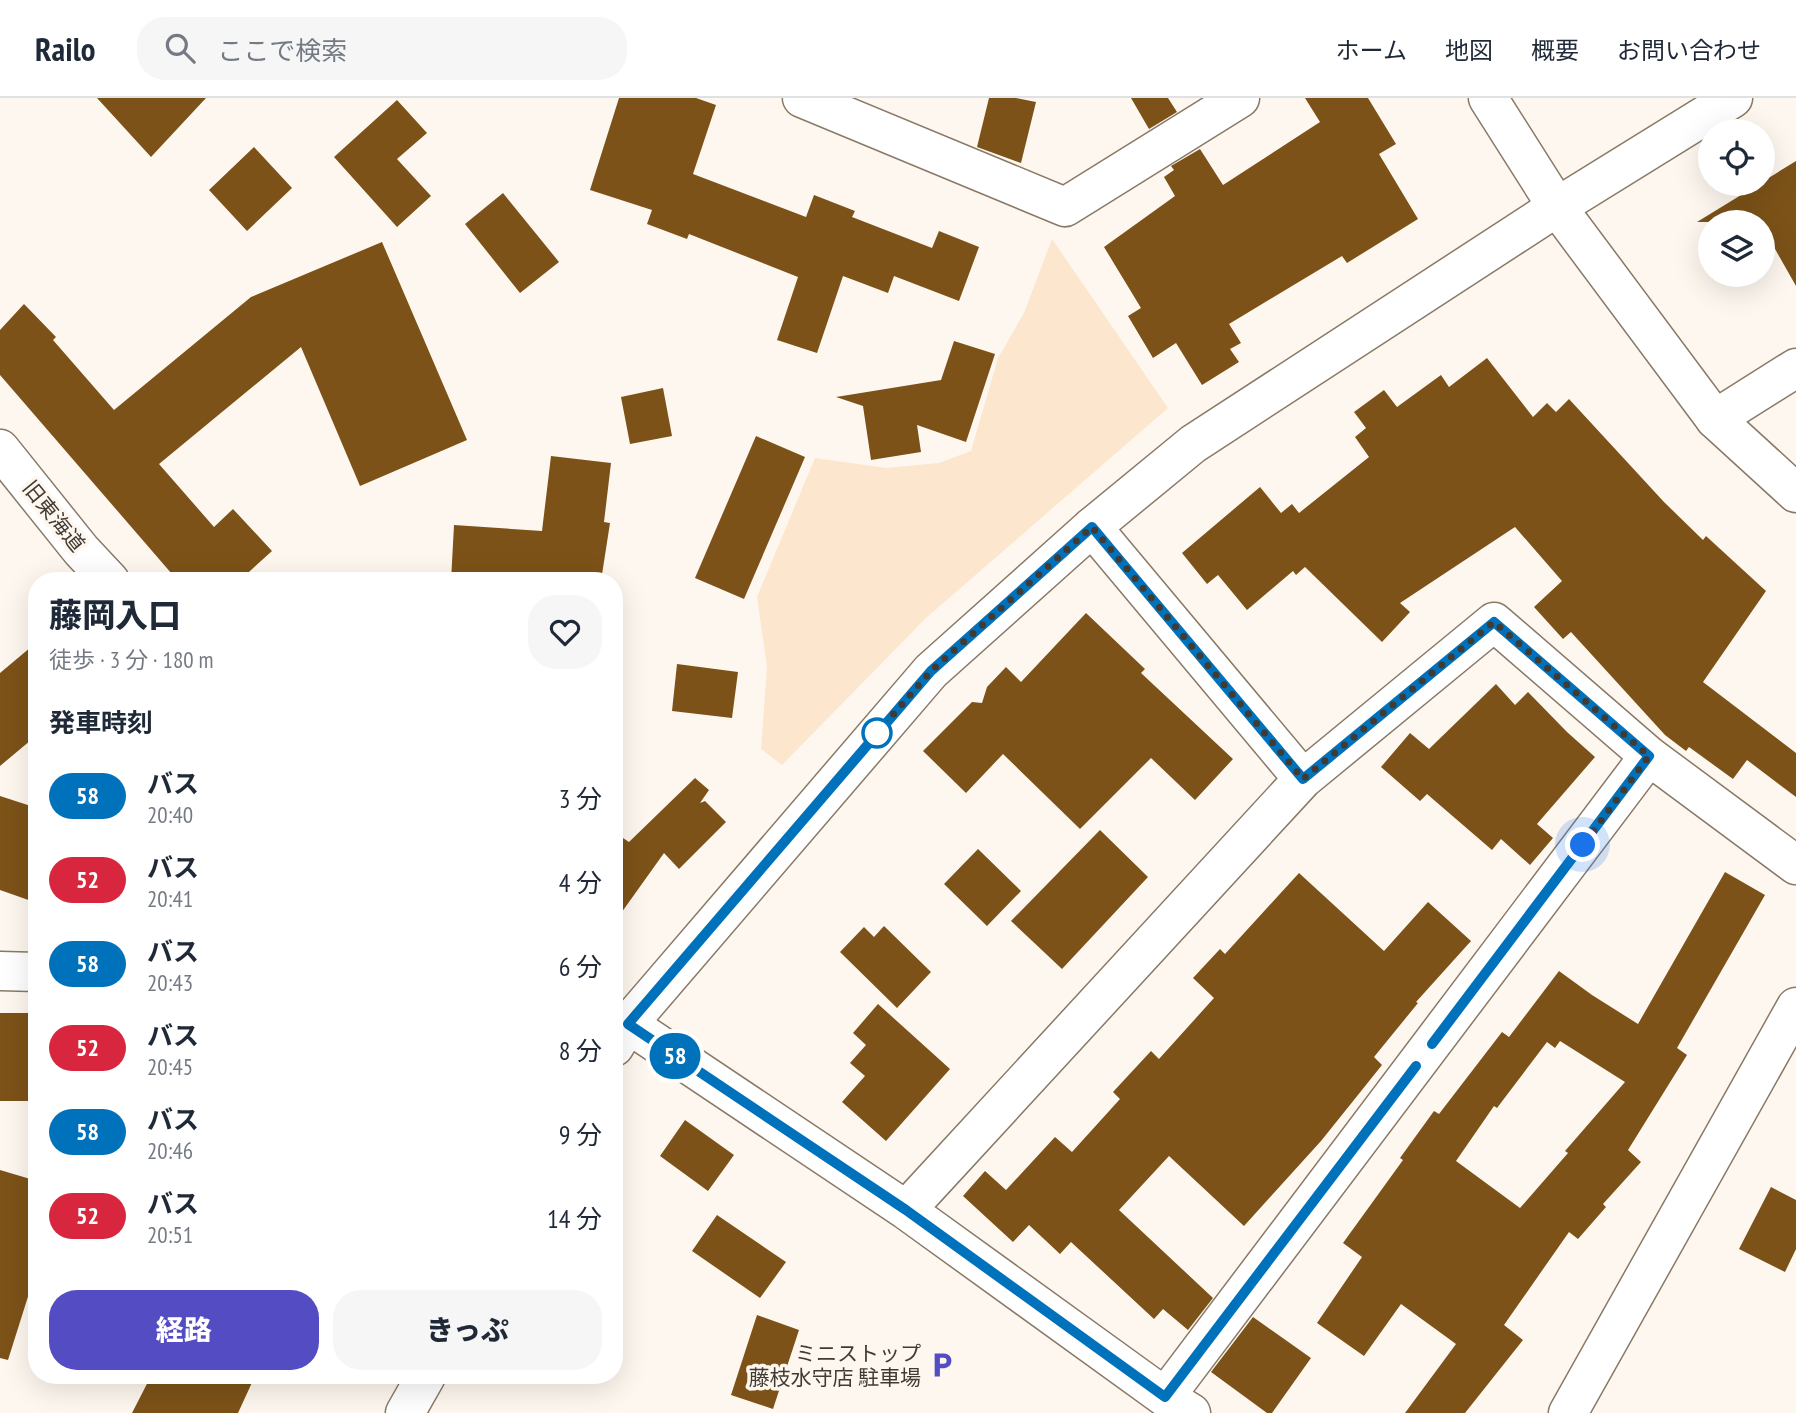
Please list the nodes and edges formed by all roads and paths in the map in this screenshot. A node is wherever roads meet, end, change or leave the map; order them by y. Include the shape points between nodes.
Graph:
1 (802, 98) edge
2 (1240, 98) edge
3 (1488, 98) edge
4 (1733, 98) edge
5 (1557, 207) junction
6 (1796, 368) edge
7 (1715, 419) junction
8 (0, 449) edge
9 (1796, 493) edge
10 (1092, 527) junction
11 (102, 572) edge
12 (1649, 756) junction
13 (1303, 779) junction
14 (1796, 865) edge
15 (0, 971) edge
16 (28, 972) edge
17 (1796, 1007) edge
18 (623, 1024) edge
19 (623, 1032) edge
20 (906, 1210) junction
21 (421, 1384) edge
22 (1178, 1405) edge
23 (405, 1413) edge
24 (1567, 1413) edge

1 - 2 street via 1065,207
3 - 5 street
4 - 5 street
5 - 7 street
5 - 10 street via 1193,444
6 - 7 street
7 - 9 street
8 - 11 street, 旧東海道
10 - 13 street
10 - 18 street via 931,671
12 - 13 street via 1494,622
12 - 14 street
12 - 22 street
13 - 20 street
15 - 16 street
17 - 24 street
19 - 20 street
20 - 22 street
21 - 23 street

